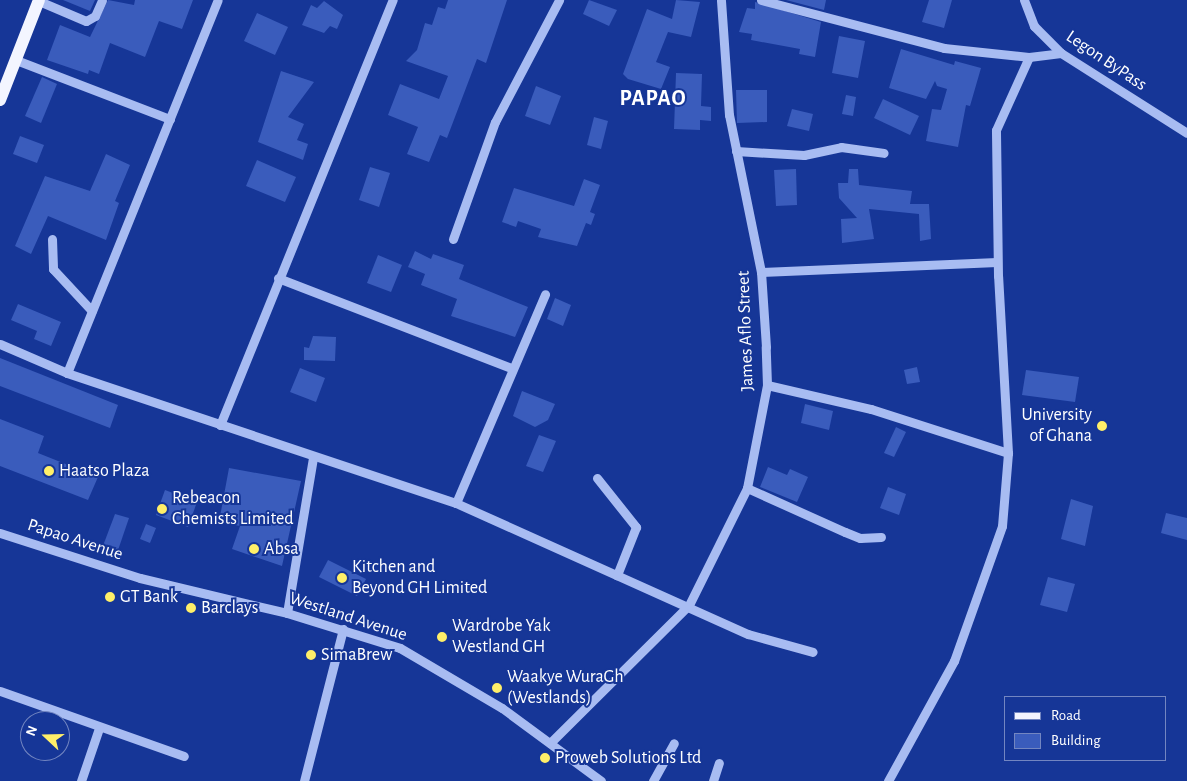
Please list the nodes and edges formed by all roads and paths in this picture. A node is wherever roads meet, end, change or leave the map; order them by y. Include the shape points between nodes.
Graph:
1 (39, 0) edge
2 (102, 0) edge
3 (218, 0) edge
4 (393, 0) edge
5 (559, 0) edge
6 (721, 0) edge
7 (761, 0) edge
8 (1024, 0) edge
9 (1061, 53) junction
10 (1029, 57) junction
11 (16, 60) junction
12 (0, 100) edge
13 (170, 119) junction
14 (1187, 133) edge
15 (736, 151) junction
16 (884, 153) dead end
17 (453, 239) dead end
18 (52, 240) dead end
19 (998, 262) junction
20 (762, 272) junction
21 (278, 278) junction
22 (545, 294) dead end
23 (92, 311) junction
24 (0, 344) edge
25 (511, 368) junction
26 (67, 373) junction
27 (767, 385) junction
28 (220, 425) junction
29 (1008, 453) junction
30 (313, 457) junction
31 (597, 478) dead end
32 (746, 488) junction
33 (456, 503) junction
34 (0, 533) edge
35 (882, 537) dead end
36 (617, 574) junction
37 (140, 578) joint
38 (689, 605) junction
39 (288, 613) junction
40 (343, 628) junction
41 (814, 652) dead end
42 (0, 690) edge
43 (99, 728) junction
44 (550, 743) junction
45 (674, 743) dead end
46 (184, 756) dead end
47 (719, 764) dead end
48 (80, 781) edge
49 (304, 781) edge
50 (601, 781) edge
51 (653, 781) edge
52 (713, 781) edge
53 (888, 781) edge

1 - 2 street via 86,20 96,16
1 - 11 main road
3 - 13 street
4 - 21 street
5 - 17 street via 495,122
6 - 15 street, James Aflo Street via 722,50
7 - 10 street via 944,48
8 - 9 street, Legon ByPass via 1034,26
9 - 10 street
9 - 14 street, Legon ByPass
10 - 19 street via 996,130
11 - 12 main road
11 - 13 street
13 - 23 street
15 - 16 street via 804,155 853,147
15 - 20 street, James Aflo Street
18 - 23 street via 53,269
19 - 20 street
19 - 29 street
20 - 27 street, James Aflo Street
21 - 25 street
21 - 28 street
22 - 25 street
23 - 26 street
24 - 26 street
25 - 33 street
26 - 28 street
27 - 29 street via 871,409
27 - 32 street, James Aflo Street
28 - 30 street
29 - 53 street via 1000,535 968,625 936,697
30 - 33 street
30 - 39 street
31 - 36 street via 636,527
32 - 35 street via 860,538
32 - 38 street, James Aflo Street
33 - 36 street
34 - 37 street, Papao Avenue
36 - 38 street
37 - 39 street, Westland Avenue
38 - 41 street via 748,634
38 - 44 street, James Aflo Street
39 - 40 street, Westland Avenue
40 - 44 street, Westland Avenue via 400,648 431,664
40 - 49 street
42 - 43 street
43 - 46 street
43 - 48 street
44 - 50 street, Westland Avenue
45 - 51 street
47 - 52 street

